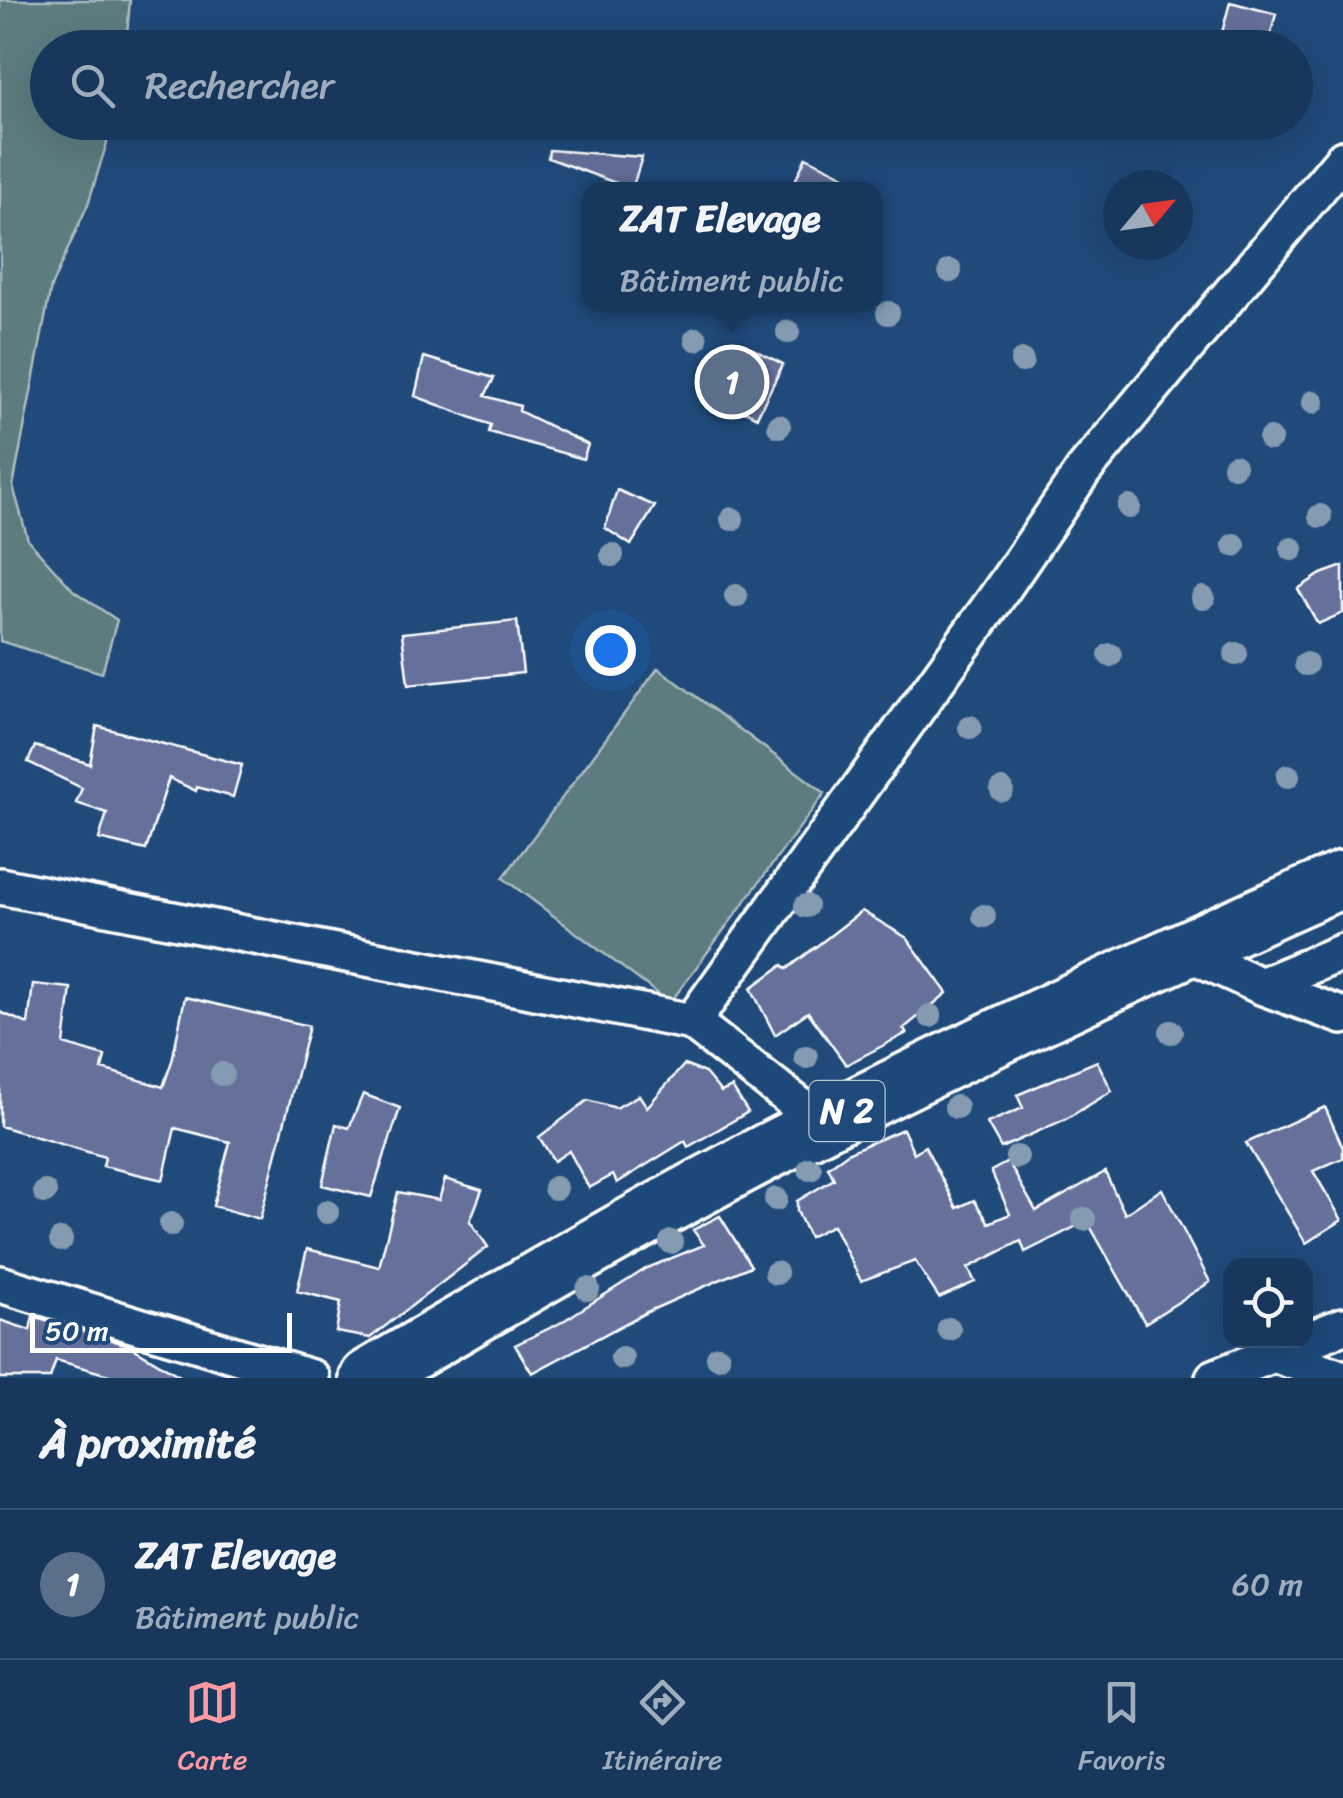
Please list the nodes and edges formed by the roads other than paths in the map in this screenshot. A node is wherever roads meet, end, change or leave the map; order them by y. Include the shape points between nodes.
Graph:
1 (1343, 160) edge
2 (1343, 879) edge
3 (0, 886) edge
4 (1182, 950) junction
5 (1343, 952) edge
6 (1262, 986) junction
7 (1343, 1016) edge
8 (692, 1022) junction
9 (822, 1124) junction
10 (0, 1284) edge
11 (1343, 1326) edge
12 (1276, 1355) junction
13 (311, 1378) edge
14 (368, 1378) edge
15 (1214, 1378) edge
16 (1340, 1378) edge

1 - 8 street via 1083,471
2 - 4 main road, N 2
3 - 8 street
4 - 6 street
4 - 9 main road, N 2
5 - 6 street
6 - 7 street
8 - 9 street
9 - 14 main road, N 2
10 - 13 street
11 - 12 street
12 - 15 street
12 - 16 street

